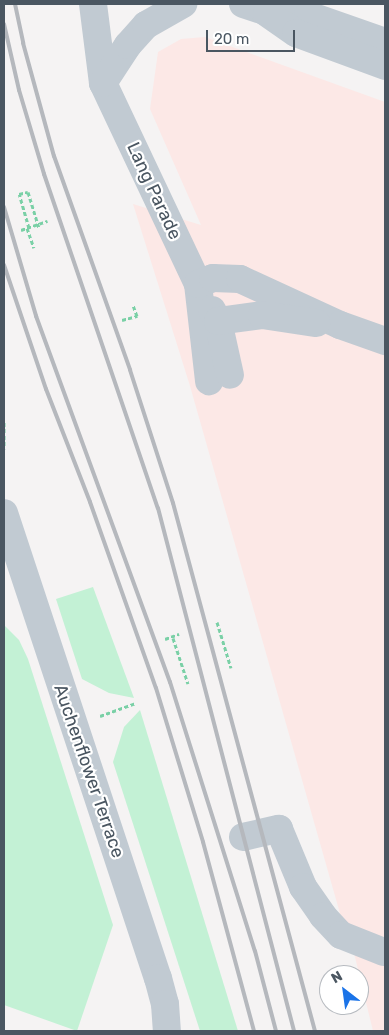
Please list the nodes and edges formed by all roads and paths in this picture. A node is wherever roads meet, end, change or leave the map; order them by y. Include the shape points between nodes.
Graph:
1 (93, 4) edge
2 (182, 4) edge
3 (253, 7) edge
4 (385, 42) edge
5 (385, 66) edge
6 (103, 83) junction
7 (47, 221) dead end
8 (28, 228) junction
9 (40, 228) dead end
10 (21, 230) dead end
11 (34, 248) dead end
12 (198, 284) junction
13 (133, 305) dead end
14 (122, 320) dead end
15 (218, 321) junction
16 (340, 325) junction
17 (385, 341) edge
18 (4, 422) edge
19 (4, 450) edge
20 (4, 513) edge
21 (13, 570) edge
22 (217, 622) dead end
23 (180, 634) dead end
24 (173, 638) junction
25 (165, 640) dead end
26 (231, 668) dead end
27 (188, 684) dead end
28 (135, 703) dead end
29 (99, 716) dead end
30 (243, 837) dead end
31 (384, 952) dead end
32 (167, 1031) edge

1 - 6 street, Lang Parade
2 - 6 street via 146,25 128,45
3 - 4 street via 308,15
3 - 5 street via 296,33
6 - 12 street, Lang Parade
7 - 8 path
8 - 9 path, bridge via 19,194 28,192
8 - 10 path
8 - 11 path
12 - 15 street
12 - 15 street, Lang Parade via 220,378
12 - 16 street via 213,278 240,279
13 - 14 path via 137,316
15 - 16 street via 262,315
16 - 17 street
18 - 19 path
20 - 21 street, Auchenflower Terrace
21 - 32 street, Auchenflower Terrace via 158,978 165,1004
22 - 26 path
23 - 24 path
24 - 25 path
24 - 27 path
28 - 29 path
30 - 31 street via 279,829 303,887 323,916 341,935

